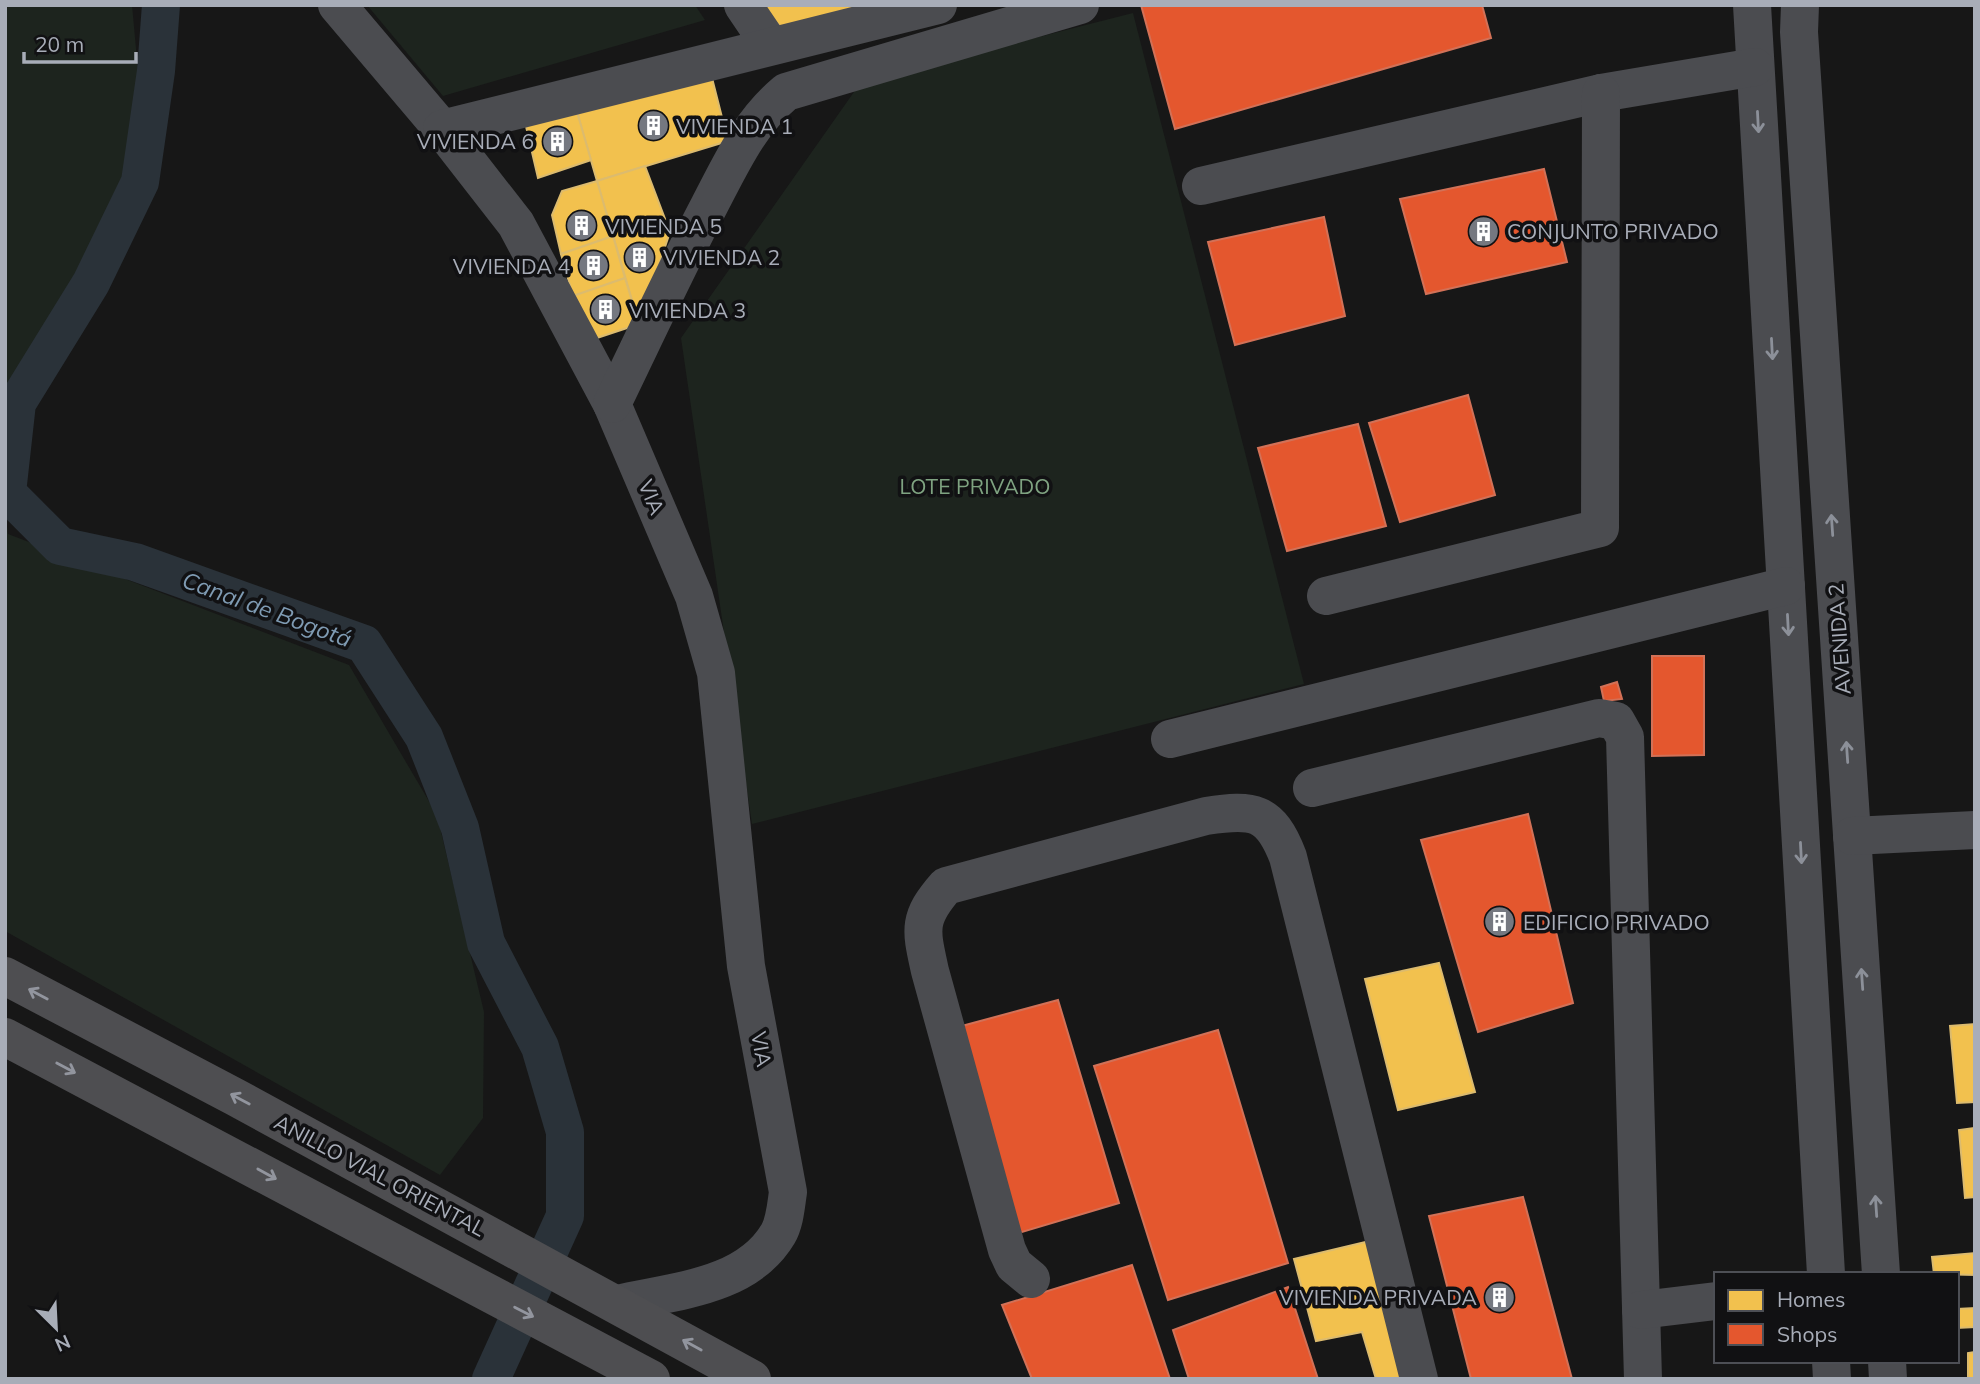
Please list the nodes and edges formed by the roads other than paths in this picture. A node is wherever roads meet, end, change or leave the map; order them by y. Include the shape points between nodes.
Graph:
1 (337, 5) edge
2 (743, 5) edge
3 (938, 5) edge
4 (1080, 5) edge
5 (1752, 5) edge
6 (1800, 5) edge
7 (770, 45) junction
8 (1755, 67) junction
9 (1601, 93) junction
10 (442, 129) junction
11 (1201, 186) dead end
12 (612, 404) junction
13 (1786, 586) junction
14 (1326, 596) dead end
15 (1170, 740) dead end
16 (1312, 788) dead end
17 (1975, 830) edge
18 (1852, 836) junction
19 (5, 976) edge
20 (5, 1037) edge
21 (1826, 1272) edge
22 (1881, 1272) edge
23 (1031, 1279) dead end
24 (610, 1299) junction
25 (1714, 1301) edge
26 (1641, 1310) junction
27 (650, 1379) edge
28 (752, 1379) edge
29 (1419, 1379) edge
30 (1643, 1379) edge

1 - 10 street, VIA
2 - 7 street
3 - 7 street
4 - 12 street via 786,92 755,123 743,143
5 - 8 street
18 -> 6 street, AVENIDA 2
7 - 10 street
8 - 9 street
8 -> 13 street
9 - 11 street
9 - 14 street via 1600,528
10 - 12 street, VIA via 516,224
12 - 24 street, VIA via 694,596 716,673 746,966 788,1192 778,1234 755,1260 727,1278
13 - 15 street
13 -> 21 street
16 - 26 street via 1599,718 1616,721 1626,737
17 - 18 street
22 -> 18 street, AVENIDA 2
24 -> 19 highway, ANILLO VIAL ORIENTAL
20 -> 27 highway
23 - 29 street via 1014,1265 1007,1250 930,971 923,938 927,907 946,886 1242,810 1264,817 1279,832 1288,857
28 -> 24 highway, ANILLO VIAL ORIENTAL
25 - 26 street
26 - 30 street

